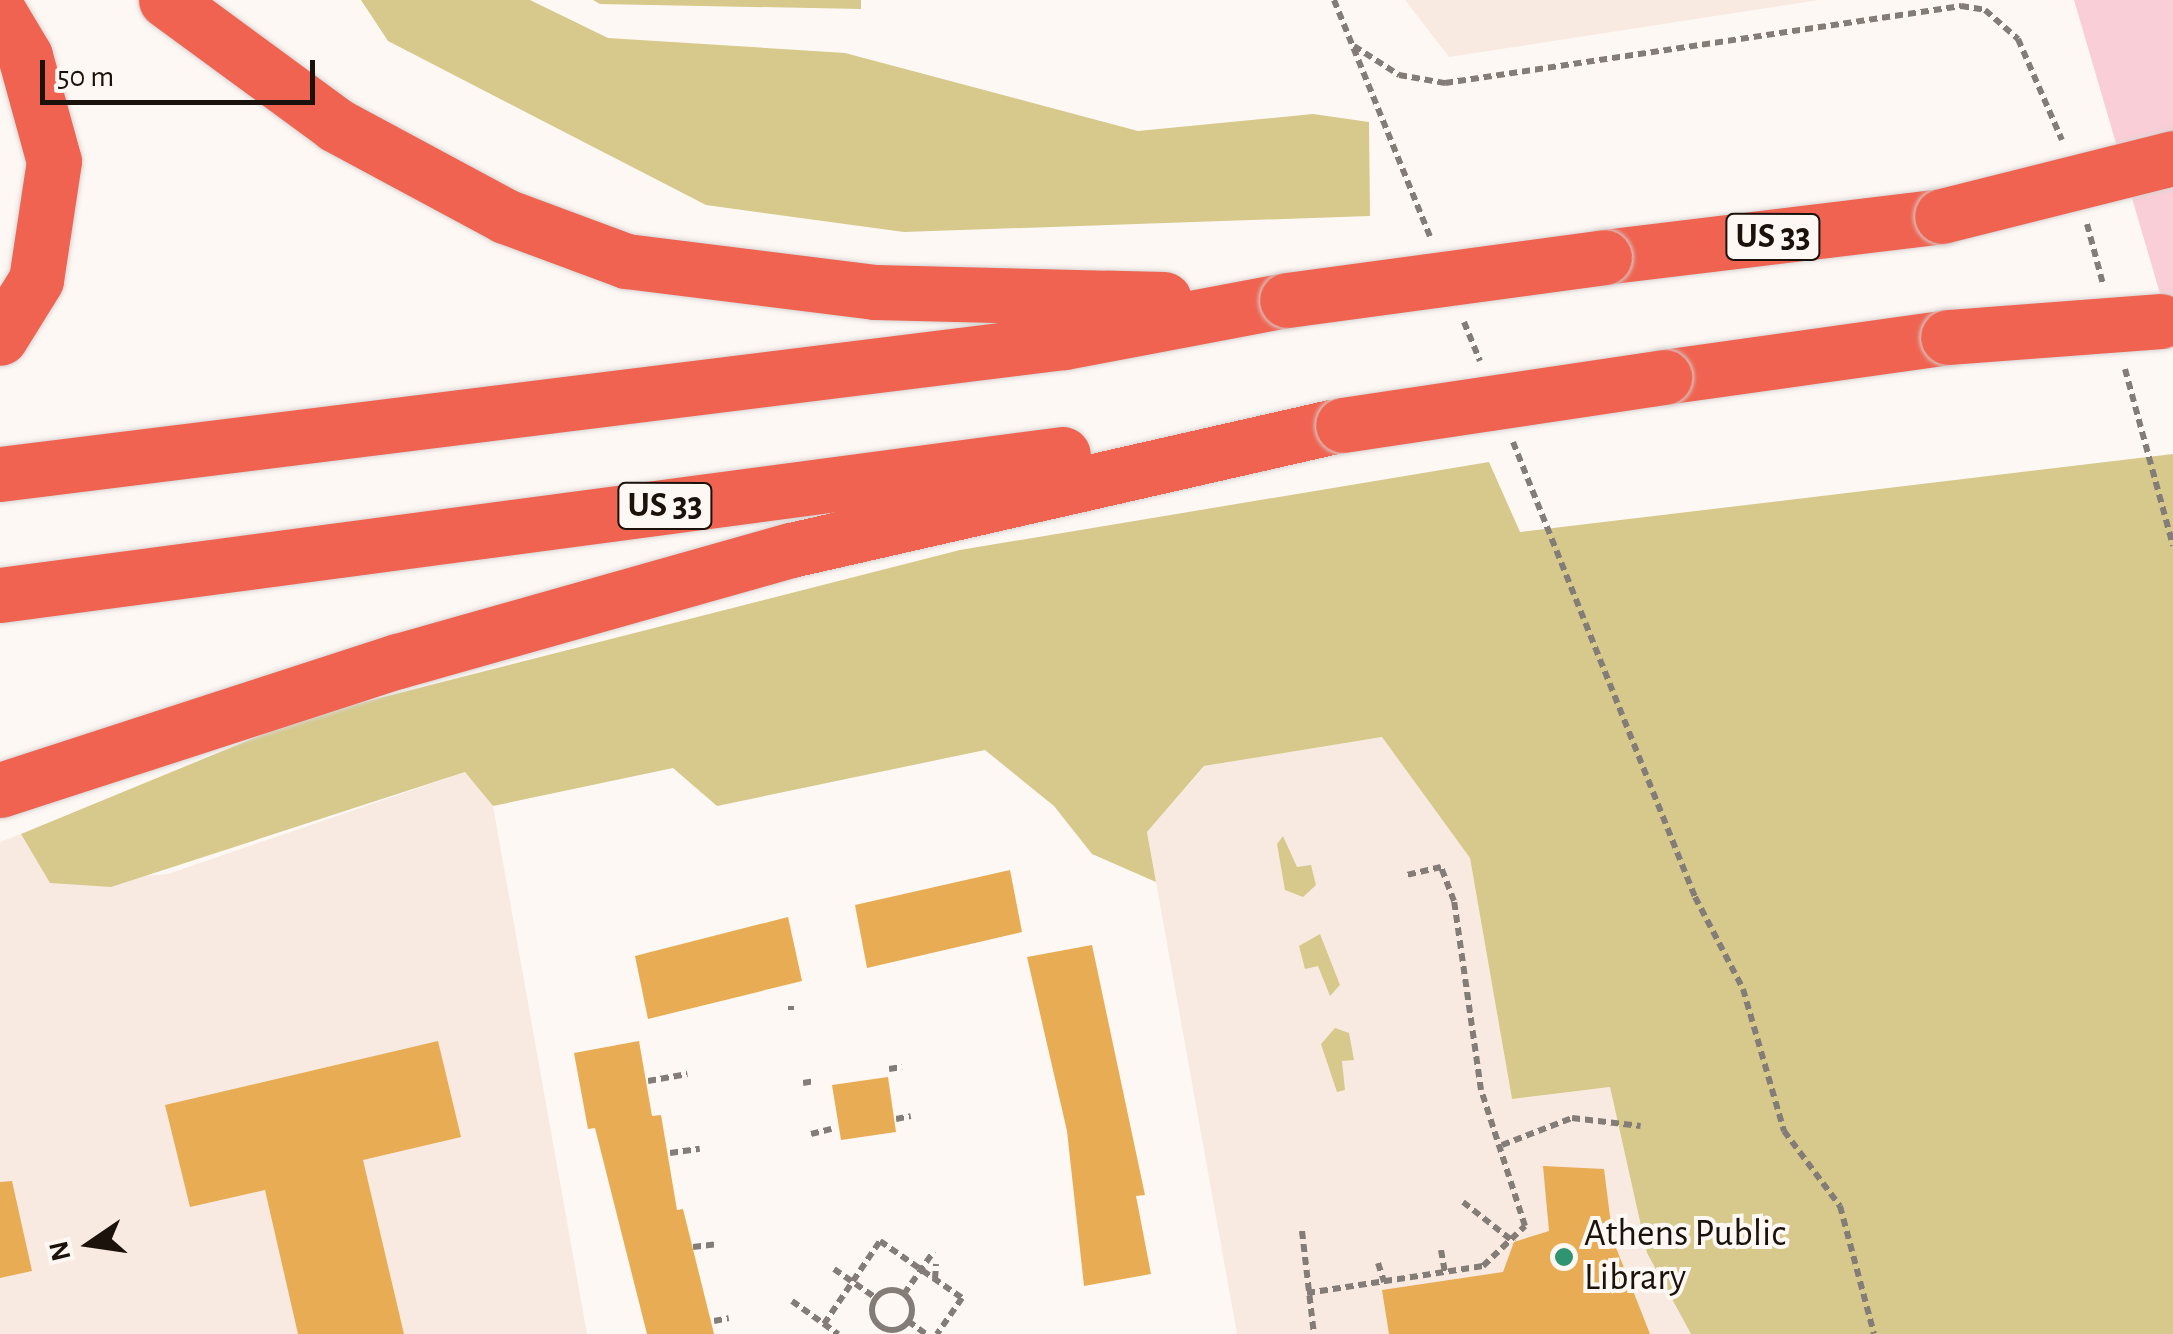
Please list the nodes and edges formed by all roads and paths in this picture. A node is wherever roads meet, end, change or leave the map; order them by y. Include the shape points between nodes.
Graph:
1 (166, 0) edge
2 (1334, 0) edge
3 (1942, 3) edge
4 (0, 14) edge
5 (1353, 45) junction
6 (2063, 144) dead end
7 (2173, 158) edge
8 (2173, 196) edge
9 (1942, 216) junction
10 (2084, 217) dead end
11 (1435, 248) dead end
12 (2106, 293) dead end
13 (1287, 300) junction
14 (1457, 304) dead end
15 (2156, 328) edge
16 (0, 338) edge
17 (1487, 378) dead end
18 (1337, 426) junction
19 (1509, 434) dead end
20 (0, 474) edge
21 (2173, 546) edge
22 (0, 595) edge
23 (0, 790) edge
24 (1406, 876) dead end
25 (902, 1066) dead end
26 (890, 1069) dead end
27 (687, 1074) dead end
28 (648, 1081) dead end
29 (814, 1081) dead end
30 (802, 1083) dead end
31 (911, 1116) dead end
32 (896, 1119) dead end
33 (1641, 1126) dead end
34 (832, 1130) dead end
35 (811, 1134) dead end
36 (1502, 1145) junction
37 (700, 1149) dead end
38 (670, 1153) dead end
39 (1464, 1202) dead end
40 (1302, 1231) dead end
41 (1514, 1242) junction
42 (716, 1244) dead end
43 (693, 1248) dead end
44 (1442, 1250) dead end
45 (934, 1251) dead end
46 (1378, 1262) dead end
47 (936, 1264) dead end
48 (834, 1269) dead end
49 (922, 1270) junction
50 (1446, 1273) junction
51 (935, 1280) junction
52 (852, 1281) junction
53 (1384, 1282) junction
54 (837, 1284) dead end
55 (1308, 1293) junction
56 (904, 1294) junction
57 (840, 1298) junction
58 (876, 1298) junction
59 (792, 1301) dead end
60 (729, 1318) dead end
61 (908, 1320) junction
62 (714, 1321) dead end
63 (824, 1324) junction
64 (879, 1330) edge
65 (838, 1334) edge
66 (926, 1334) edge
67 (937, 1334) edge
68 (1314, 1334) edge
69 (1874, 1334) edge

1 - 13 highway via 336,125 505,216 626,260 875,292
2 - 5 path
3 - 5 path via 1445,83 1399,76
3 - 6 path via 1986,10 2010,29
4 - 16 highway via 24,56 54,161 36,280
5 - 11 path
7 - 9 highway, bridge
8 - 9 highway, US 33, bridge
9 - 13 highway, US 33, bridge
10 - 12 path
13 - 20 highway, US 33 via 1064,342
14 - 17 path
15 - 18 highway, US 33, bridge via 1948,337
15 - 21 path
18 - 22 highway, US 33 via 1055,454
18 - 23 highway via 791,550 398,661
19 - 69 path via 1695,897 1743,989 1784,1131 1840,1206
24 - 36 path via 1440,868 1454,901 1481,1090
25 - 26 path
27 - 28 path
29 - 30 path
31 - 32 path
33 - 36 path via 1572,1118
34 - 35 path
36 - 41 path via 1526,1219
37 - 38 path
39 - 41 path
40 - 55 path
41 - 50 path via 1483,1266
42 - 43 path
44 - 50 path
45 - 49 path
46 - 53 path
47 - 51 path
48 - 52 path
49 - 51 path
49 - 52 path via 880,1241
49 - 56 path
50 - 53 path
51 - 67 path via 962,1298
52 - 57 path
52 - 58 path
53 - 55 path
54 - 57 path
55 - 68 path
56 - 58 path via 889,1290
56 - 61 path
57 - 63 path
58 - 64 path via 872,1312
59 - 63 path
60 - 62 path
61 - 64 path
61 - 66 path
63 - 65 path

